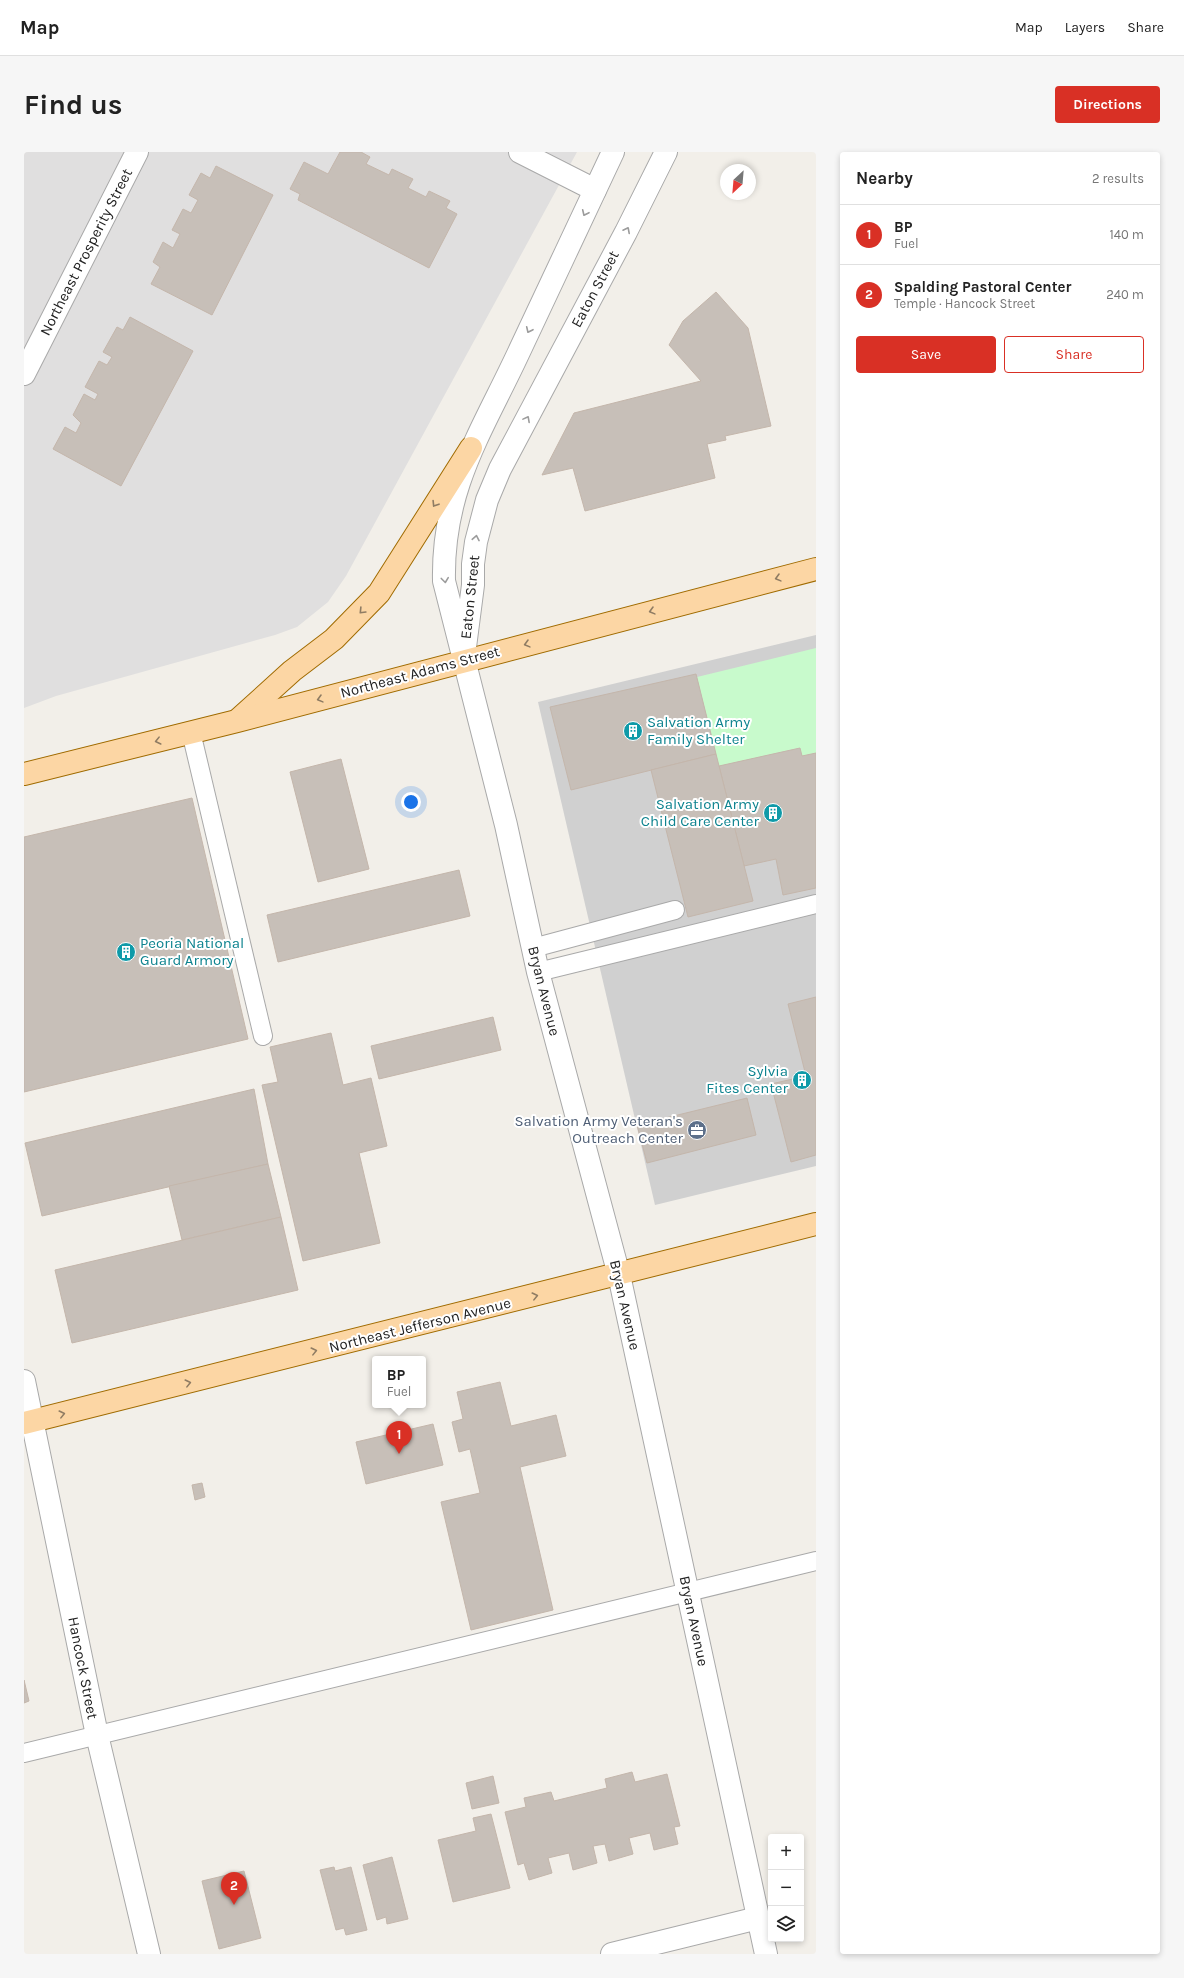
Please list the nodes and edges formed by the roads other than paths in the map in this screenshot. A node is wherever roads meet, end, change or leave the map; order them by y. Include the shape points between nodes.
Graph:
1 (137, 152) edge
2 (520, 152) edge
3 (613, 152) edge
4 (666, 152) edge
5 (595, 190) junction
6 (24, 374) edge
7 (471, 448) junction
8 (816, 568) edge
9 (463, 660) junction
10 (237, 721) junction
11 (191, 732) junction
12 (24, 774) edge
13 (816, 904) edge
14 (675, 910) dead end
15 (533, 948) junction
16 (538, 972) junction
17 (263, 1036) dead end
18 (816, 1224) edge
19 (619, 1275) junction
20 (24, 1381) edge
21 (29, 1422) edge
22 (816, 1561) edge
23 (688, 1592) junction
24 (97, 1735) junction
25 (24, 1753) edge
26 (758, 1918) junction
27 (149, 1954) edge
28 (612, 1954) edge
29 (766, 1954) edge

1 - 6 street, Northeast Prosperity Street
2 - 5 street
3 - 5 street, Eaton Street
9 -> 4 street, Eaton Street via 476,542 487,500 504,462
5 -> 7 street, Eaton Street via 517,357
7 -> 9 street, Eaton Street via 461,473 443,553 444,581
7 -> 10 main road via 379,593 334,639 292,671
8 -> 9 main road, Northeast Adams Street
9 -> 10 main road, Northeast Adams Street
9 - 15 street, Bryan Avenue via 506,825
10 - 11 main road, Northeast Adams Street
11 -> 12 main road, Northeast Adams Street
11 - 17 lane
13 - 16 lane
14 - 15 lane
15 - 16 street, Bryan Avenue
16 - 19 street, Bryan Avenue
18 - 19 main road, Northeast Jefferson Avenue
21 -> 19 main road, Northeast Jefferson Avenue
19 - 23 street, Bryan Avenue
20 - 21 street, Hancock Street
21 - 24 street, Hancock Street
22 - 23 lane
23 - 24 lane
23 - 26 street, Bryan Avenue
24 - 25 lane
24 - 27 street, Hancock Street
26 - 28 street
26 - 29 street, Bryan Avenue

